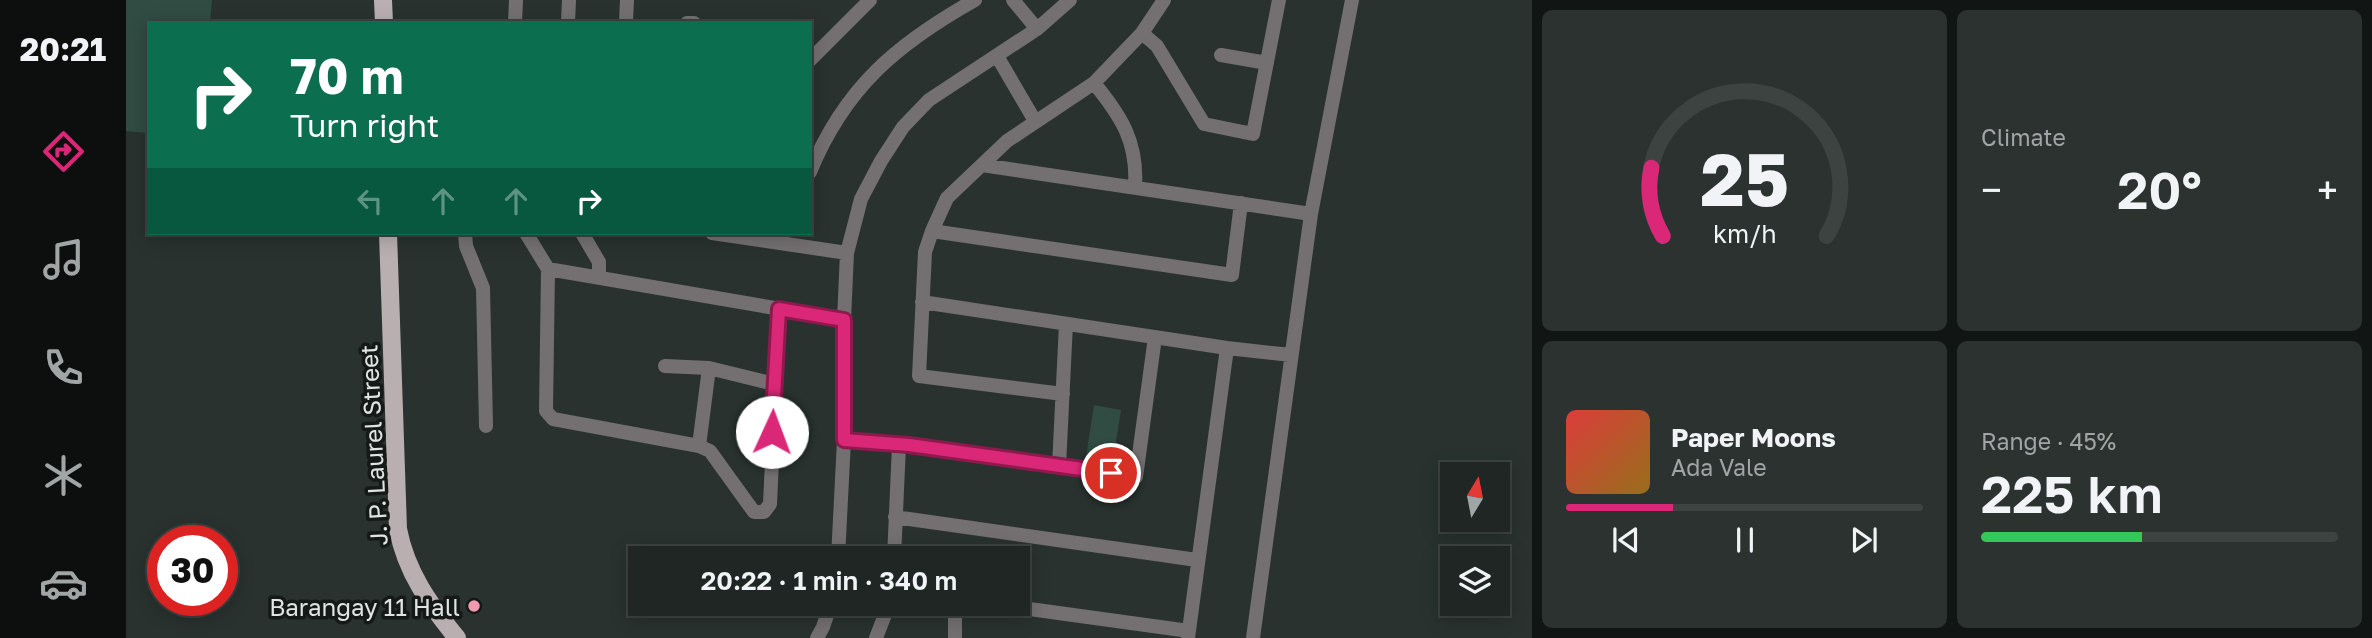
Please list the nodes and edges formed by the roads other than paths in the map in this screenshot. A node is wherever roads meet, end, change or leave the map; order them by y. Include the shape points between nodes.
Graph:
1 (383, 0) edge
2 (516, 0) edge
3 (569, 0) edge
4 (627, 0) edge
5 (870, 0) edge
6 (1013, 0) edge
7 (1070, 0) edge
8 (1164, 0) edge
9 (1279, 0) edge
10 (1352, 0) edge
11 (967, 2) edge
12 (384, 21) edge
13 (515, 21) edge
14 (568, 21) edge
15 (626, 21) edge
16 (1037, 29) junction
17 (1142, 33) junction
18 (816, 45) edge
19 (1221, 55) dead end
20 (997, 56) junction
21 (1267, 63) junction
22 (1094, 83) junction
23 (1035, 121) junction
24 (982, 165) junction
25 (812, 168) edge
26 (1135, 187) junction
27 (1241, 203) junction
28 (1311, 214) junction
29 (932, 231) junction
30 (388, 235) edge
31 (465, 235) edge
32 (527, 235) edge
33 (583, 235) edge
34 (745, 235) edge
35 (793, 239) edge
36 (847, 253) junction
37 (548, 269) junction
38 (599, 276) junction
39 (922, 302) junction
40 (779, 309) junction
41 (844, 320) junction
42 (1066, 324) junction
43 (1155, 337) junction
44 (1227, 348) junction
45 (1291, 355) junction
46 (665, 366) dead end
47 (709, 368) junction
48 (774, 384) junction
49 (1063, 394) junction
50 (486, 426) dead end
51 (844, 440) junction
52 (899, 445) junction
53 (699, 446) junction
54 (1059, 466) junction
55 (895, 517) junction
56 (839, 546) edge
57 (894, 546) edge
58 (1197, 561) junction
59 (1030, 610) edge
60 (827, 616) edge
61 (884, 616) edge
62 (955, 616) edge
63 (1189, 635) edge
64 (457, 638) edge
65 (817, 638) edge
66 (876, 638) edge
67 (955, 638) edge
68 (1253, 638) edge

1 - 12 main road
2 - 13 street
3 - 14 street
4 - 15 street
5 - 18 street
6 - 16 street
7 - 16 street
8 - 17 street
9 - 21 street
10 - 28 street
11 - 25 street via 924,29 860,88 836,120
16 - 20 street
17 - 21 street via 1157,46 1204,124 1254,134
17 - 22 street
19 - 21 street
20 - 23 street
20 - 36 street via 929,100 903,127 861,199
22 - 23 street
22 - 26 street via 1116,110 1133,149
23 - 24 street
24 - 26 street
24 - 29 street via 947,198
26 - 27 street
27 - 28 street
27 - 29 street via 1232,275
28 - 45 street
29 - 39 street via 925,252
30 - 64 main road, J. P. Laurel Street via 400,537 419,587
31 - 50 street via 483,288
32 - 37 street
33 - 38 street via 599,262
34 - 35 street
35 - 36 street
36 - 41 street
37 - 38 street
37 - 53 street via 546,411 553,419
38 - 40 street
39 - 42 street
39 - 49 street via 919,376
40 - 41 street
40 - 48 street
41 - 51 street
42 - 43 street
42 - 49 street
43 - 44 street
43 - 54 street via 1136,477
44 - 45 street
44 - 58 street
45 - 68 street
46 - 47 street
47 - 48 street
47 - 53 street
48 - 53 street via 770,505 764,512 754,512 710,451
49 - 54 street
51 - 52 street
51 - 56 street
52 - 54 street
52 - 55 street
55 - 57 street
55 - 58 street
58 - 63 street
59 - 63 street
60 - 65 street
61 - 66 street
62 - 67 street

